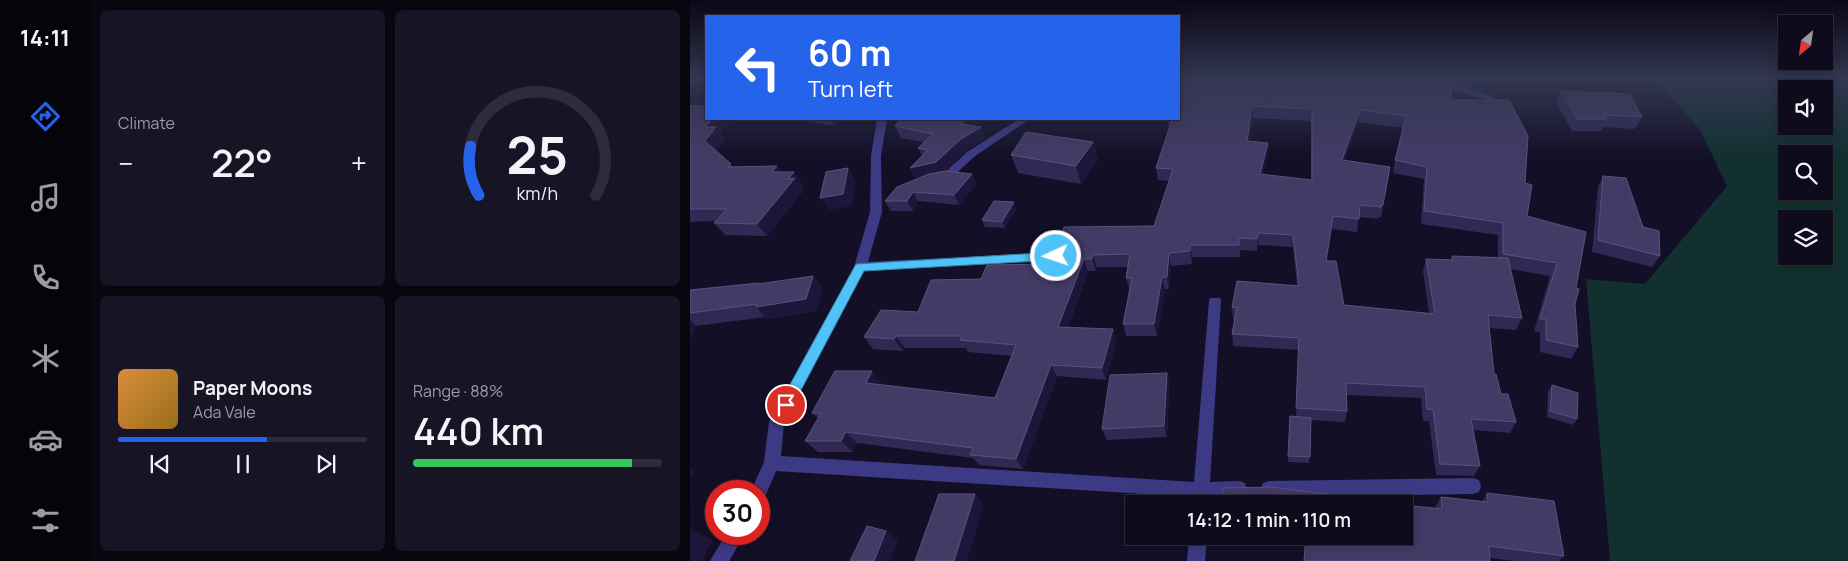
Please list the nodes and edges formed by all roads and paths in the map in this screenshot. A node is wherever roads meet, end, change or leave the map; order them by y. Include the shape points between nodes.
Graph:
1 (882, 120) edge
2 (1024, 120) edge
3 (923, 182) edge
4 (890, 199) edge
5 (876, 212) junction
6 (1056, 256) edge
7 (860, 267) junction
8 (1215, 301) dead end
9 (772, 463) junction
10 (764, 480) edge
11 (1473, 486) dead end
12 (1176, 495) edge
13 (1201, 495) edge
14 (1250, 495) edge
15 (729, 545) edge
16 (1197, 545) edge
17 (719, 561) edge
18 (1196, 561) edge

1 - 5 street via 876,156
2 - 3 street via 971,154 945,178
4 - 5 street
5 - 7 street
6 - 7 street
7 - 9 street via 777,422
8 - 13 street
9 - 10 street
9 - 12 street
11 - 14 street
15 - 17 street
16 - 18 street

